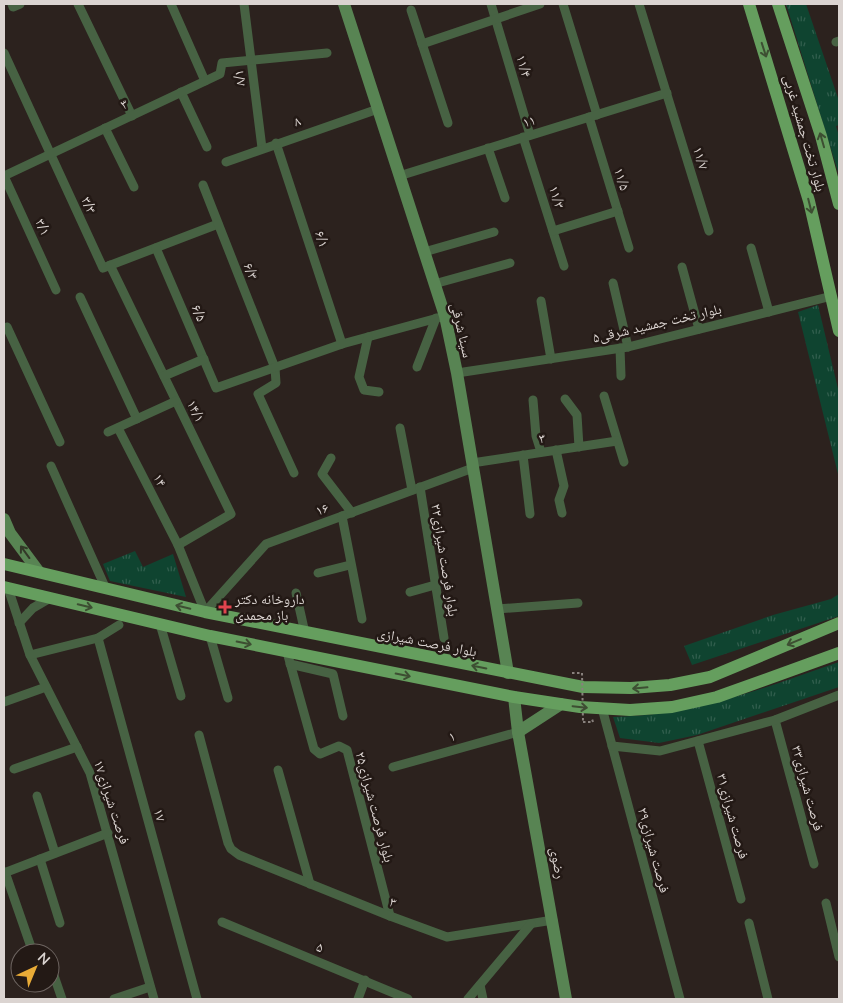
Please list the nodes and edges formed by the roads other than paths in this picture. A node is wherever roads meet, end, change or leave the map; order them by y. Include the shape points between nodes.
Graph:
1 (78, 4) edge
2 (171, 4) edge
3 (244, 4) edge
4 (344, 4) edge
5 (491, 4) edge
6 (540, 4) edge
7 (563, 4) edge
8 (640, 4) edge
9 (749, 4) edge
10 (778, 4) edge
11 (412, 10) dead end
12 (496, 19) junction
13 (422, 44) junction
14 (4, 53) edge
15 (327, 53) dead end
16 (251, 62) junction
17 (205, 81) junction
18 (181, 92) junction
19 (667, 93) junction
20 (378, 108) junction
21 (132, 116) junction
22 (593, 116) junction
23 (448, 124) dead end
24 (105, 128) junction
25 (527, 136) junction
26 (276, 143) junction
27 (207, 147) dead end
28 (262, 148) junction
29 (488, 148) junction
30 (50, 154) junction
31 (226, 162) dead end
32 (4, 176) edge
33 (399, 176) junction
34 (203, 185) dead end
35 (134, 187) dead end
36 (505, 198) dead end
37 (839, 204) edge
38 (618, 211) junction
39 (218, 224) junction
40 (553, 231) junction
41 (494, 232) dead end
42 (708, 232) dead end
43 (156, 248) junction
44 (629, 248) dead end
45 (751, 248) dead end
46 (424, 252) junction
47 (510, 263) dead end
48 (564, 266) dead end
49 (107, 267) junction
50 (682, 267) dead end
51 (613, 283) dead end
52 (434, 284) junction
53 (56, 290) dead end
54 (832, 296) junction
55 (80, 297) dead end
56 (541, 301) dead end
57 (768, 312) junction
58 (440, 317) junction
59 (4, 329) edge
60 (699, 329) junction
61 (839, 331) edge
62 (368, 337) junction
63 (342, 344) junction
64 (624, 347) junction
65 (551, 358) junction
66 (204, 359) junction
67 (417, 366) dead end
68 (275, 368) junction
69 (457, 373) junction
70 (164, 376) junction
71 (621, 376) dead end
72 (378, 392) dead end
73 (604, 396) dead end
74 (566, 399) dead end
75 (533, 400) dead end
76 (176, 401) junction
77 (137, 419) junction
78 (118, 428) junction
79 (400, 428) dead end
80 (108, 432) dead end
81 (617, 441) junction
82 (60, 442) dead end
83 (579, 446) junction
84 (556, 450) junction
85 (541, 452) junction
86 (523, 455) junction
87 (331, 458) dead end
88 (624, 462) dead end
89 (472, 465) junction
90 (51, 466) dead end
91 (294, 473) dead end
92 (416, 489) junction
93 (352, 513) junction
94 (530, 514) dead end
95 (562, 514) dead end
96 (342, 516) junction
97 (4, 519) edge
98 (178, 545) junction
99 (4, 564) edge
100 (350, 565) junction
101 (39, 572) junction
102 (318, 573) dead end
103 (435, 585) junction
104 (6, 588) edge
105 (106, 589) junction
106 (410, 592) dead end
107 (296, 593) dead end
108 (50, 598) junction
109 (578, 603) dead end
110 (497, 609) junction
111 (206, 612) junction
112 (362, 619) dead end
113 (19, 623) junction
114 (839, 623) edge
115 (160, 624) junction
116 (119, 625) dead end
117 (305, 633) junction
118 (210, 636) junction
119 (98, 638) junction
120 (444, 638) dead end
121 (839, 653) edge
122 (30, 655) junction
123 (288, 658) junction
124 (327, 660) junction
125 (508, 673) junction
126 (333, 674) junction
127 (46, 687) junction
128 (839, 695) edge
129 (180, 696) dead end
130 (514, 697) junction
131 (228, 698) dead end
132 (4, 702) edge
133 (561, 704) junction
134 (602, 708) junction
135 (343, 716) dead end
136 (775, 720) junction
137 (518, 732) junction
138 (198, 735) dead end
139 (698, 741) junction
140 (612, 746) junction
141 (77, 747) junction
142 (394, 767) dead end
143 (14, 769) dead end
144 (278, 770) dead end
145 (36, 796) dead end
146 (108, 833) junction
147 (55, 853) junction
148 (40, 859) junction
149 (814, 864) dead end
150 (4, 872) edge
151 (310, 884) junction
152 (741, 899) dead end
153 (826, 902) dead end
154 (390, 916) junction
155 (553, 920) junction
156 (222, 922) dead end
157 (60, 923) dead end
158 (749, 923) dead end
159 (531, 924) junction
160 (30, 943) edge
161 (839, 957) edge
162 (365, 980) junction
163 (480, 985) junction
164 (150, 987) junction
165 (114, 999) edge
166 (154, 999) edge
167 (196, 999) edge
168 (358, 999) edge
169 (408, 999) edge
170 (468, 999) edge
171 (483, 999) edge
172 (566, 999) edge
173 (680, 999) edge
174 (768, 999) edge

1 - 21 street
2 - 17 street
3 - 16 street, ۸/۱
4 - 20 street, سینا شرقی
5 - 12 street, ۱۱/۴
6 - 12 street
7 - 22 street, ۱۱/۵
8 - 19 street, ۱۱/۷
9 -> 54 main road, بلوار تخت جمشید غربی via 796,155
37 -> 10 main road, بلوار تخت جمشید غربی via 821,136
11 - 13 street
12 - 13 street
12 - 25 street, ۱۱/۴
13 - 23 street
14 - 30 street, ۳/۳
15 - 16 street
16 - 17 street, ۳ via 222,63 220,74
16 - 28 street, ۸/۱
17 - 18 street, ۳
18 - 21 street, ۳
18 - 27 street
19 - 22 street, ۱۱
19 - 42 street, ۱۱/۷
20 - 26 street, ۸
20 - 33 street, سینا شرقی
21 - 24 street, ۳
22 - 25 street, ۱۱
22 - 38 street, ۱۱/۵
24 - 30 street, ۳
24 - 35 street
25 - 29 street, ۱۱
25 - 40 street, ۱۱/۳
26 - 28 street, ۸
26 - 63 street, ۶/۱
28 - 31 street, ۸
29 - 33 street, ۱۱
29 - 36 street
30 - 32 street, ۳
30 - 49 street, ۳/۳
32 - 53 street, ۳/۱
33 - 46 street, سینا شرقی
34 - 39 street, ۶/۳
38 - 40 street
38 - 44 street, ۱۱/۵
39 - 43 street
39 - 68 street, ۶/۳
40 - 48 street, ۱۱/۳
41 - 46 street
43 - 49 street
43 - 66 street, ۶/۵
45 - 57 street
46 - 52 street, سینا شرقی
47 - 52 street
49 - 70 street, ۱۴/۱
50 - 60 street
51 - 64 street
52 - 58 street, سینا شرقی
54 - 57 street, بلوار تخت جمشید شرقی۵
54 - 61 main road, بلوار تخت جمشید غربی
55 - 77 street
56 - 65 street
57 - 60 street, بلوار تخت جمشید شرقی۵
58 - 62 street
58 - 67 street
58 - 69 street, سینا شرقی
59 - 82 street via 7,327
60 - 64 street, بلوار تخت جمشید شرقی۵
62 - 63 street
62 - 72 street via 360,377 364,390
63 - 68 street
64 - 65 street, بلوار تخت جمشید شرقی۵
64 - 71 street
65 - 69 street, بلوار تخت جمشید شرقی۵
66 - 68 street, ۶/۵ via 216,388
66 - 70 street
68 - 91 street via 276,383 258,394
69 - 89 street, سینا شرقی
70 - 76 street, ۱۴/۱
73 - 81 street
74 - 83 street via 577,415
75 - 85 street via 536,436
76 - 77 street
76 - 98 street, ۱۴/۱ via 231,514
77 - 78 street
78 - 80 street
78 - 98 street, ۱۴
79 - 92 street, بلوار فرصت شیرازی۲۲
81 - 83 street, ۳
81 - 88 street
83 - 84 street, ۳
84 - 85 street, ۳
84 - 95 street via 564,486 559,500
85 - 86 street, ۳
86 - 89 street, ۳
86 - 94 street
87 - 93 street via 322,474
89 - 92 street, ۱۶
89 - 110 street, سینا شرقی
90 - 105 street
92 - 93 street, ۱۶
92 - 103 street, بلوار فرصت شیرازی۲۲
93 - 96 street, ۱۶
96 - 100 street
96 - 111 street, ۱۶ via 266,544
101 -> 97 street via 10,533
98 - 111 street, ۱۴
99 - 101 main road, بلوار فرصت شیرازی
100 - 102 street
100 - 112 street
101 - 105 main road, بلوار فرصت شیرازی
103 - 106 street
103 - 120 street, بلوار فرصت شیرازی۲۲
104 - 108 main road
104 - 113 street, ۱۷فرصت شیرازی
111 -> 105 main road, بلوار فرصت شیرازی
107 - 117 street
108 - 113 street via 33,608
108 -> 115 main road
109 - 110 street
110 - 125 street, سینا شرقی
111 - 117 main road, بلوار فرصت شیرازی
113 - 122 street, ۱۷فرصت شیرازی
114 -> 125 main road, بلوار فرصت شیرازی via 710,677 670,685 583,687
115 - 118 main road
115 - 129 street
116 - 119 street
125 -> 117 main road, بلوار فرصت شیرازی
118 -> 123 main road
118 - 131 street
119 - 122 street
119 - 167 street, ۱۷
121 - 134 main road via 708,699 672,707
122 - 127 street, ۱۷فرصت شیرازی
123 - 124 main road
123 - 126 street
123 - 154 street, بلوار فرصت شیرازی۲۵ via 314,749 320,754 339,746 347,750
124 - 126 street
124 -> 130 main road
126 - 135 street
127 - 132 street
127 - 141 street, ۱۷فرصت شیرازی
128 - 136 street
130 - 133 main road
130 - 137 street, رضوی
133 -> 134 main road
133 - 137 street
134 - 140 street, فرصت شیرازی۲۹
136 - 139 street
136 - 149 street, فرصت شیرازی۳۳
137 - 142 street, ۱
137 - 155 street, رضوی
138 - 151 street, ۳ via 231,849
139 - 140 street via 660,751
139 - 152 street, فرصت شیرازی۳۱
140 - 173 street, فرصت شیرازی۲۹
141 - 143 street
141 - 146 street, ۱۷فرصت شیرازی via 90,773
144 - 151 street
145 - 147 street
146 - 147 street
146 - 164 street, ۱۷فرصت شیرازی
147 - 148 street
148 - 150 street
148 - 157 street
150 - 160 street
151 - 154 street, ۳
153 - 161 street
154 - 159 street, ۳ via 447,937
155 - 159 street, ۳
155 - 172 street, رضوی
156 - 162 street, ۵
158 - 174 street
159 - 163 street
162 - 168 street
162 - 169 street, ۵
163 - 170 street
163 - 171 street
164 - 165 street
164 - 166 street, ۱۷فرصت شیرازی

